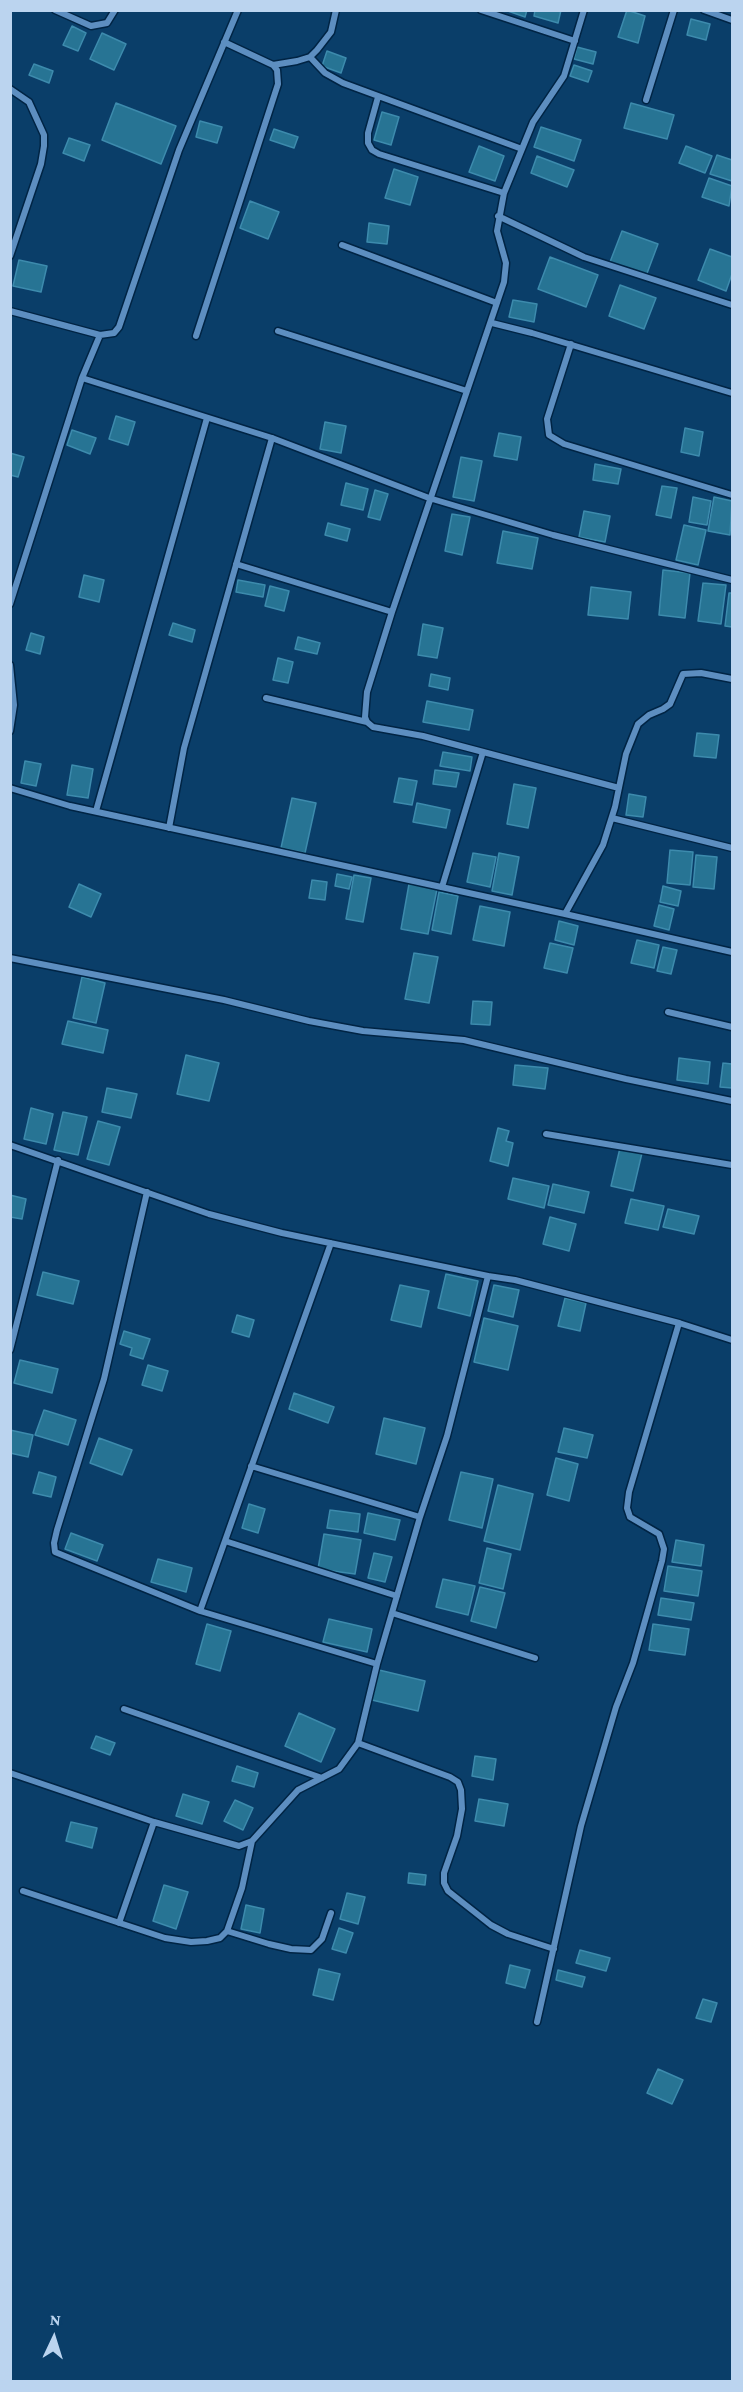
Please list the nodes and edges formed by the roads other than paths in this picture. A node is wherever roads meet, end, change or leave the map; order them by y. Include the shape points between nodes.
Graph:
1 (55, 10) edge
2 (115, 10) edge
3 (238, 10) edge
4 (336, 10) edge
5 (482, 10) edge
6 (584, 10) edge
7 (674, 10) edge
8 (704, 10) edge
9 (732, 20) edge
10 (575, 41) junction
11 (224, 42) junction
12 (310, 57) junction
13 (273, 64) junction
14 (10, 89) edge
15 (378, 98) junction
16 (646, 100) dead end
17 (522, 149) junction
18 (504, 193) junction
19 (498, 216) junction
20 (342, 244) dead end
21 (10, 256) edge
22 (497, 303) junction
23 (732, 305) edge
24 (10, 311) edge
25 (492, 323) junction
26 (278, 331) dead end
27 (100, 335) junction
28 (196, 336) dead end
29 (571, 344) junction
30 (82, 378) junction
31 (467, 391) junction
32 (732, 393) edge
33 (207, 418) junction
34 (272, 438) junction
35 (732, 495) edge
36 (429, 498) junction
37 (236, 564) junction
38 (732, 580) edge
39 (10, 604) edge
40 (392, 612) junction
41 (10, 665) edge
42 (732, 679) edge
43 (266, 698) dead end
44 (367, 722) junction
45 (10, 731) edge
46 (483, 752) junction
47 (10, 788) edge
48 (619, 788) junction
49 (96, 811) junction
50 (612, 818) junction
51 (170, 828) junction
52 (732, 848) edge
53 (442, 887) junction
54 (565, 914) junction
55 (732, 952) edge
56 (10, 958) edge
57 (668, 1012) dead end
58 (732, 1027) edge
59 (732, 1101) edge
60 (546, 1134) dead end
61 (10, 1145) edge
62 (58, 1160) junction
63 (732, 1165) edge
64 (147, 1192) junction
65 (331, 1243) junction
66 (489, 1276) junction
67 (679, 1323) junction
68 (732, 1340) edge
69 (10, 1350) edge
70 (251, 1466) junction
71 (420, 1517) junction
72 (225, 1541) junction
73 (397, 1596) junction
74 (200, 1611) junction
75 (392, 1613) junction
76 (535, 1658) dead end
77 (376, 1664) junction
78 (124, 1709) dead end
79 (358, 1743) junction
80 (10, 1773) edge
81 (322, 1778) junction
82 (153, 1822) junction
83 (252, 1841) junction
84 (23, 1891) dead end
85 (331, 1913) dead end
86 (119, 1923) junction
87 (227, 1931) junction
88 (554, 1949) junction
89 (537, 2022) dead end

1 - 2 street via 91,26 107,23
3 - 11 street
4 - 12 street via 331,32
5 - 10 street
6 - 10 street
7 - 16 street
8 - 9 street
10 - 17 street via 564,76 543,105
11 - 13 street
11 - 27 street via 179,150 119,327 114,333
12 - 13 street
12 - 15 street via 325,73
13 - 28 street via 278,84
14 - 21 street via 28,102 44,135 44,146
15 - 17 street
15 - 18 street via 368,133 372,150
17 - 18 street
18 - 19 street
19 - 22 street via 499,241 506,263
19 - 23 street via 585,257
20 - 22 street
22 - 25 street
24 - 27 street
25 - 29 street
25 - 31 street
26 - 31 street
27 - 30 street
29 - 32 street
29 - 35 street via 547,420 549,435 564,444
30 - 33 street
30 - 39 street
31 - 36 street
33 - 34 street
33 - 49 street
34 - 36 street
34 - 37 street
36 - 38 street via 553,535
36 - 40 street
37 - 40 street
37 - 51 street via 184,748
40 - 44 street via 367,692
41 - 45 street via 14,705
42 - 48 street via 683,674 670,704 638,724
43 - 44 street
44 - 46 street via 373,727
46 - 48 street
46 - 53 street
47 - 49 street
48 - 50 street
49 - 51 street
50 - 52 street
50 - 54 street via 603,845
51 - 53 street
53 - 54 street
54 - 55 street
56 - 59 street via 363,1031 464,1040
57 - 58 street
60 - 63 street
61 - 62 street
62 - 64 street
62 - 69 street
64 - 65 street via 209,1214
64 - 74 street via 104,1379 57,1530 55,1552
65 - 66 street
65 - 70 street
66 - 67 street
66 - 71 street via 447,1436
67 - 68 street
67 - 88 street via 627,1508 630,1516 659,1534 664,1549 662,1561 589,1797
70 - 71 street
70 - 72 street
71 - 73 street
72 - 73 street
72 - 74 street
73 - 75 street
74 - 77 street
75 - 76 street
75 - 77 street
77 - 79 street
78 - 81 street
79 - 81 street via 339,1769
79 - 88 street via 458,1782 462,1809 444,1873 447,1891 491,1925
80 - 82 street
81 - 83 street via 298,1790
82 - 83 street via 239,1846
82 - 86 street
83 - 87 street
84 - 86 street
85 - 87 street via 322,1939 311,1950 280,1947
86 - 87 street via 190,1942 220,1938
88 - 89 street

